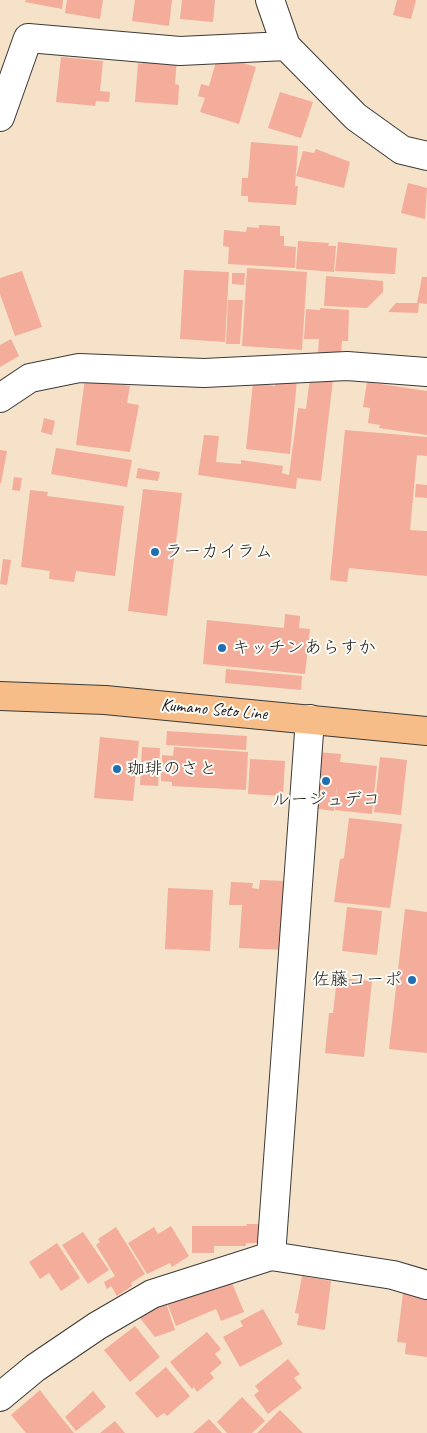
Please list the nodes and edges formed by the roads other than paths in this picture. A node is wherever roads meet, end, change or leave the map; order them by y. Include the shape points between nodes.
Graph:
1 (270, 0) edge
2 (286, 46) junction
3 (0, 117) edge
4 (427, 156) edge
5 (427, 372) edge
6 (0, 398) edge
7 (0, 696) edge
8 (310, 719) junction
9 (427, 731) edge
10 (271, 1256) junction
11 (427, 1284) edge
12 (0, 1397) edge

1 - 2 street
2 - 3 street via 180,51 28,38
2 - 4 street via 356,117 402,150
5 - 6 street via 347,366 204,373 79,368 30,378
7 - 8 main road, Kumano Seto Line via 105,700
8 - 9 main road, Kumano Seto Line
8 - 10 street
10 - 11 street via 393,1275
10 - 12 street via 152,1294 35,1368

